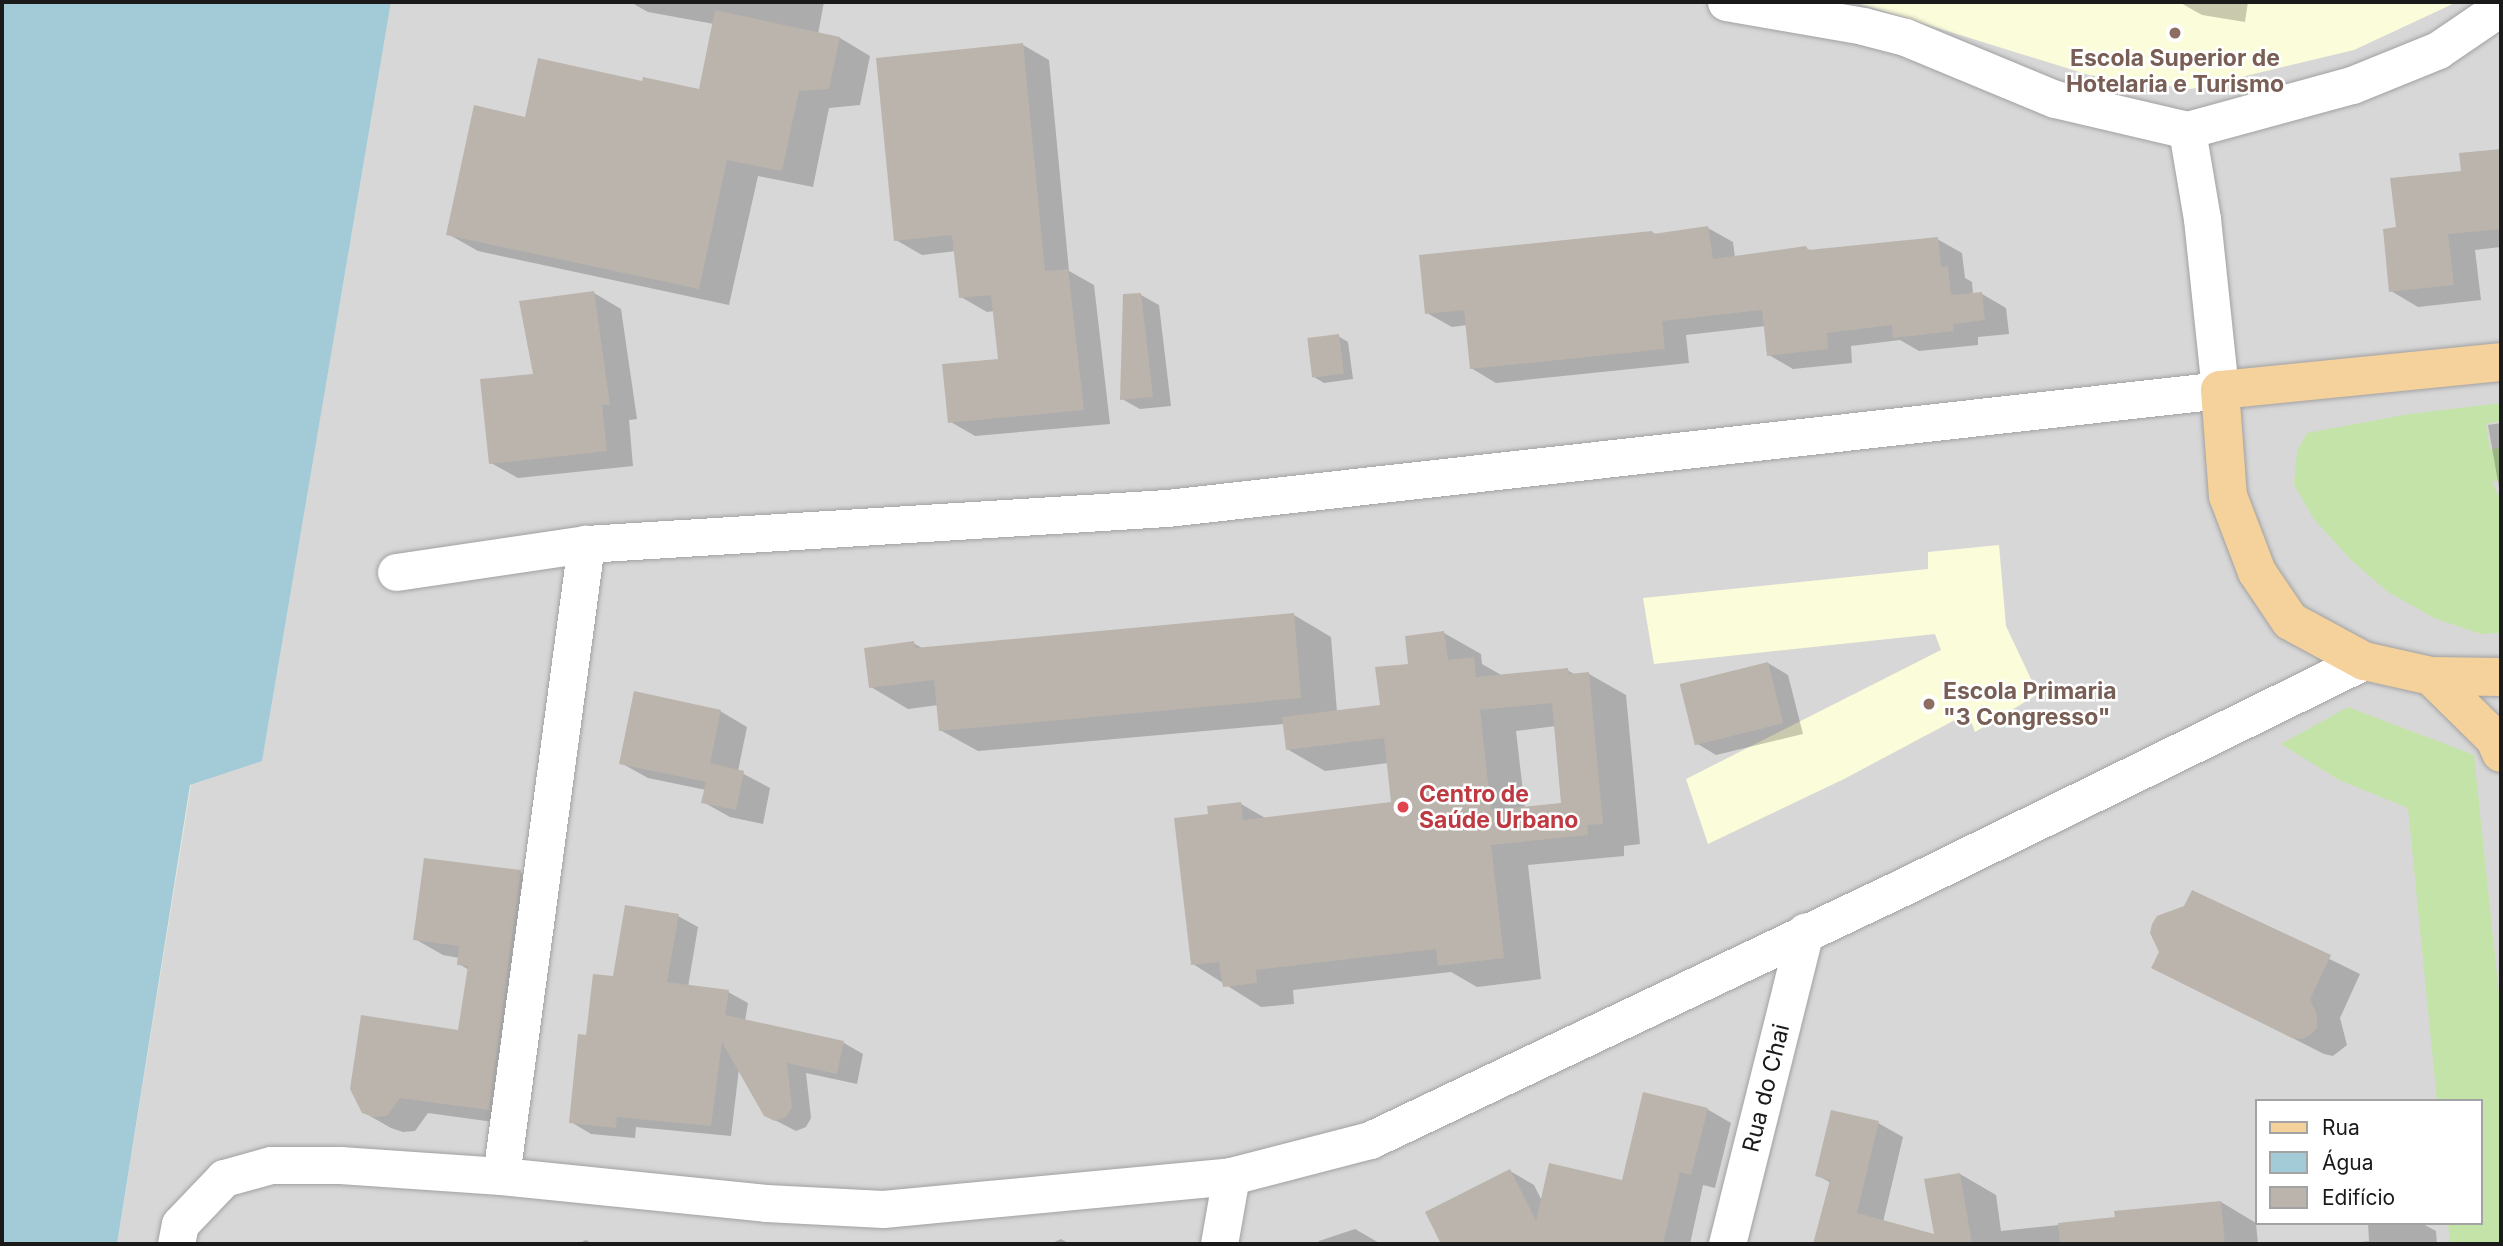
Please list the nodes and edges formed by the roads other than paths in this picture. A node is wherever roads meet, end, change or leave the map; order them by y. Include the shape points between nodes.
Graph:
1 (1726, 2) edge
2 (2501, 8) edge
3 (2187, 130) junction
4 (2501, 362) edge
5 (2220, 390) junction
6 (586, 544) junction
7 (396, 572) dead end
8 (2364, 661) junction
9 (2431, 676) junction
10 (2501, 677) edge
11 (2501, 753) edge
12 (1805, 932) junction
13 (501, 1176) junction
14 (1231, 1176) junction
15 (176, 1244) edge
16 (1219, 1244) edge
17 (1727, 1244) edge

1 - 3 street via 1905,37 2055,99
2 - 3 street via 2438,50 2352,85
3 - 5 street via 2202,219
4 - 5 main road
5 - 6 street via 1167,508
5 - 8 main road via 2228,496 2257,572 2290,621
6 - 7 street
6 - 13 street
8 - 9 main road
8 - 12 street
9 - 10 main road
9 - 11 main road via 2495,739
12 - 14 street via 1370,1140
12 - 17 street, Rua do Chai
13 - 14 street via 766,1203 883,1209
13 - 15 street via 271,1165 224,1178 180,1224
14 - 16 street

